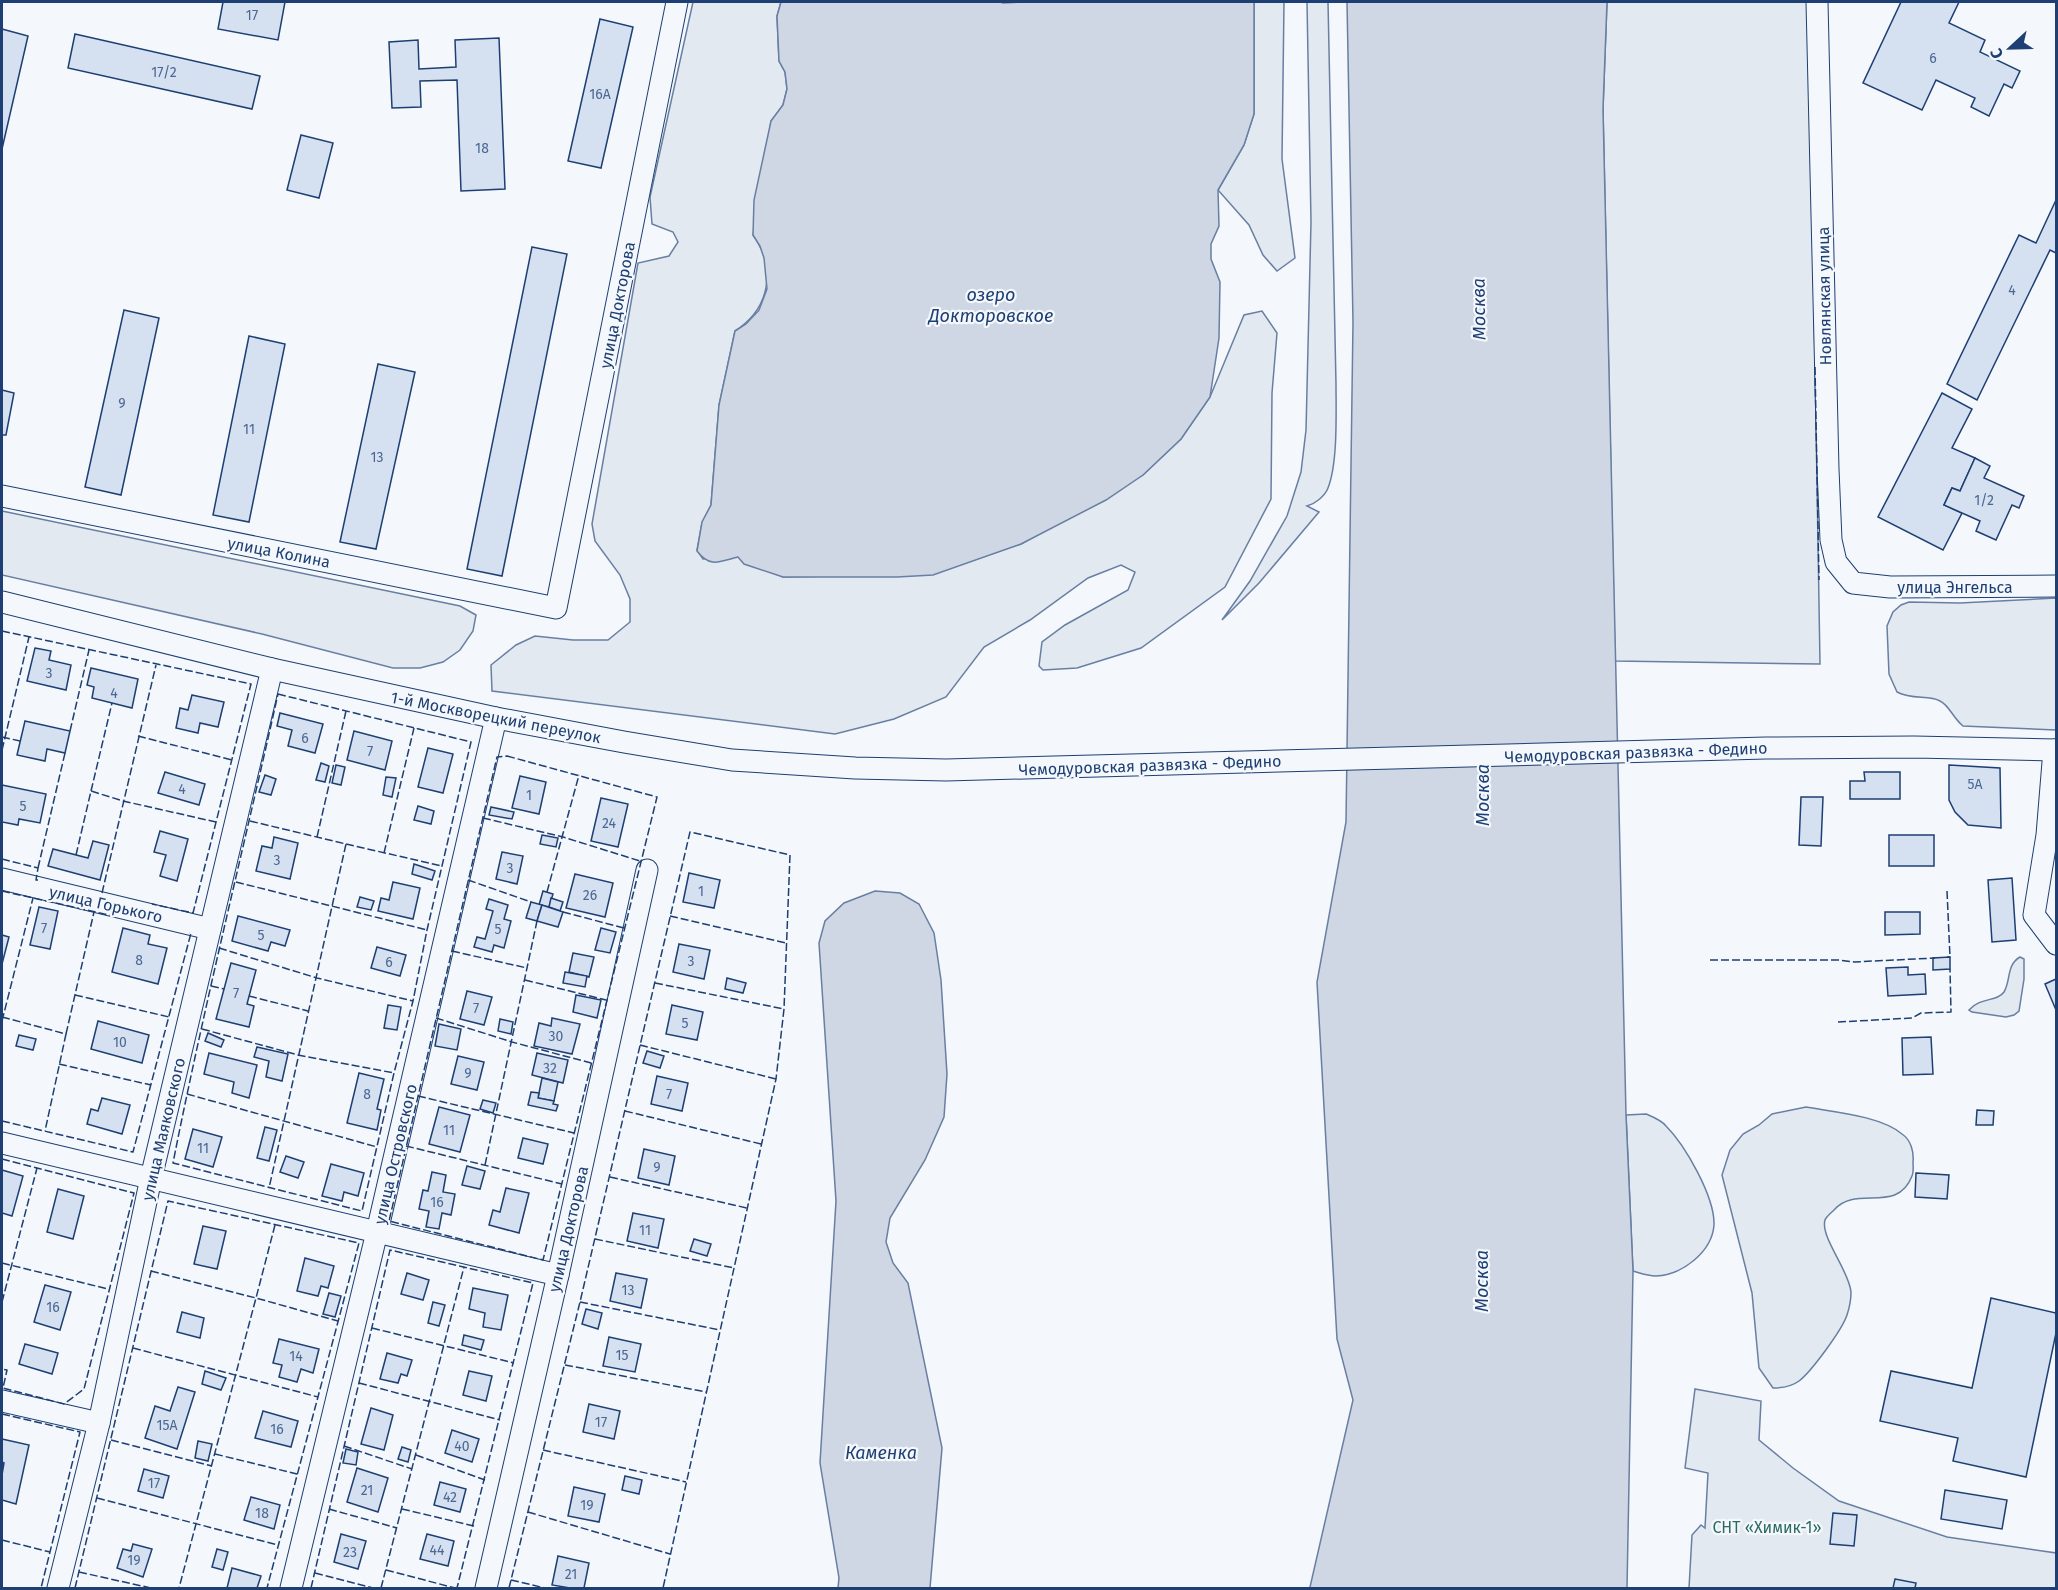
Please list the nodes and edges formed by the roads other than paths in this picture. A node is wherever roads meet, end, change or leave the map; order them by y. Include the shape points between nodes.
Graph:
1 (677, 2) edge
2 (1817, 2) edge
3 (2, 496) edge
4 (1853, 583) joint
5 (2056, 586) edge
6 (2, 602) edge
7 (556, 608) joint
8 (272, 669) junction
9 (496, 718) junction
10 (2055, 750) edge
11 (1000, 769) joint
12 (647, 870) dead end
13 (2, 879) edge
14 (210, 929) junction
15 (2056, 944) edge
16 (2, 1143) edge
17 (151, 1178) junction
18 (377, 1232) junction
19 (558, 1275) junction
20 (2, 1401) edge
21 (99, 1424) junction
22 (58, 1588) edge
23 (291, 1588) edge
24 (486, 1588) edge

1 - 7 street, улица Докторова
2 - 4 street, Новлянская улица via 1831,540 1836,562
3 - 7 street, улица Колина
4 - 5 street, улица Энгельса via 1890,587
6 - 8 street, 1-й Москворецкий переулок
8 - 9 street, 1-й Москворецкий переулок
8 - 14 street, улица Маяковского
9 - 11 street, 1-й Москворецкий переулок via 732,760 855,768
9 - 18 street, улица Островского
10 - 11 street, Чемодуровская развязка - Федино via 1734,750
10 - 15 street via 2034,915
12 - 19 street, улица Докторова
13 - 14 street, улица Горького
14 - 17 street, улица Маяковского
16 - 17 street
17 - 18 street
17 - 21 street, улица Маяковского
18 - 19 street
18 - 23 street, улица Островского
19 - 24 street, улица Докторова
20 - 21 street
21 - 22 street, улица Маяковского

